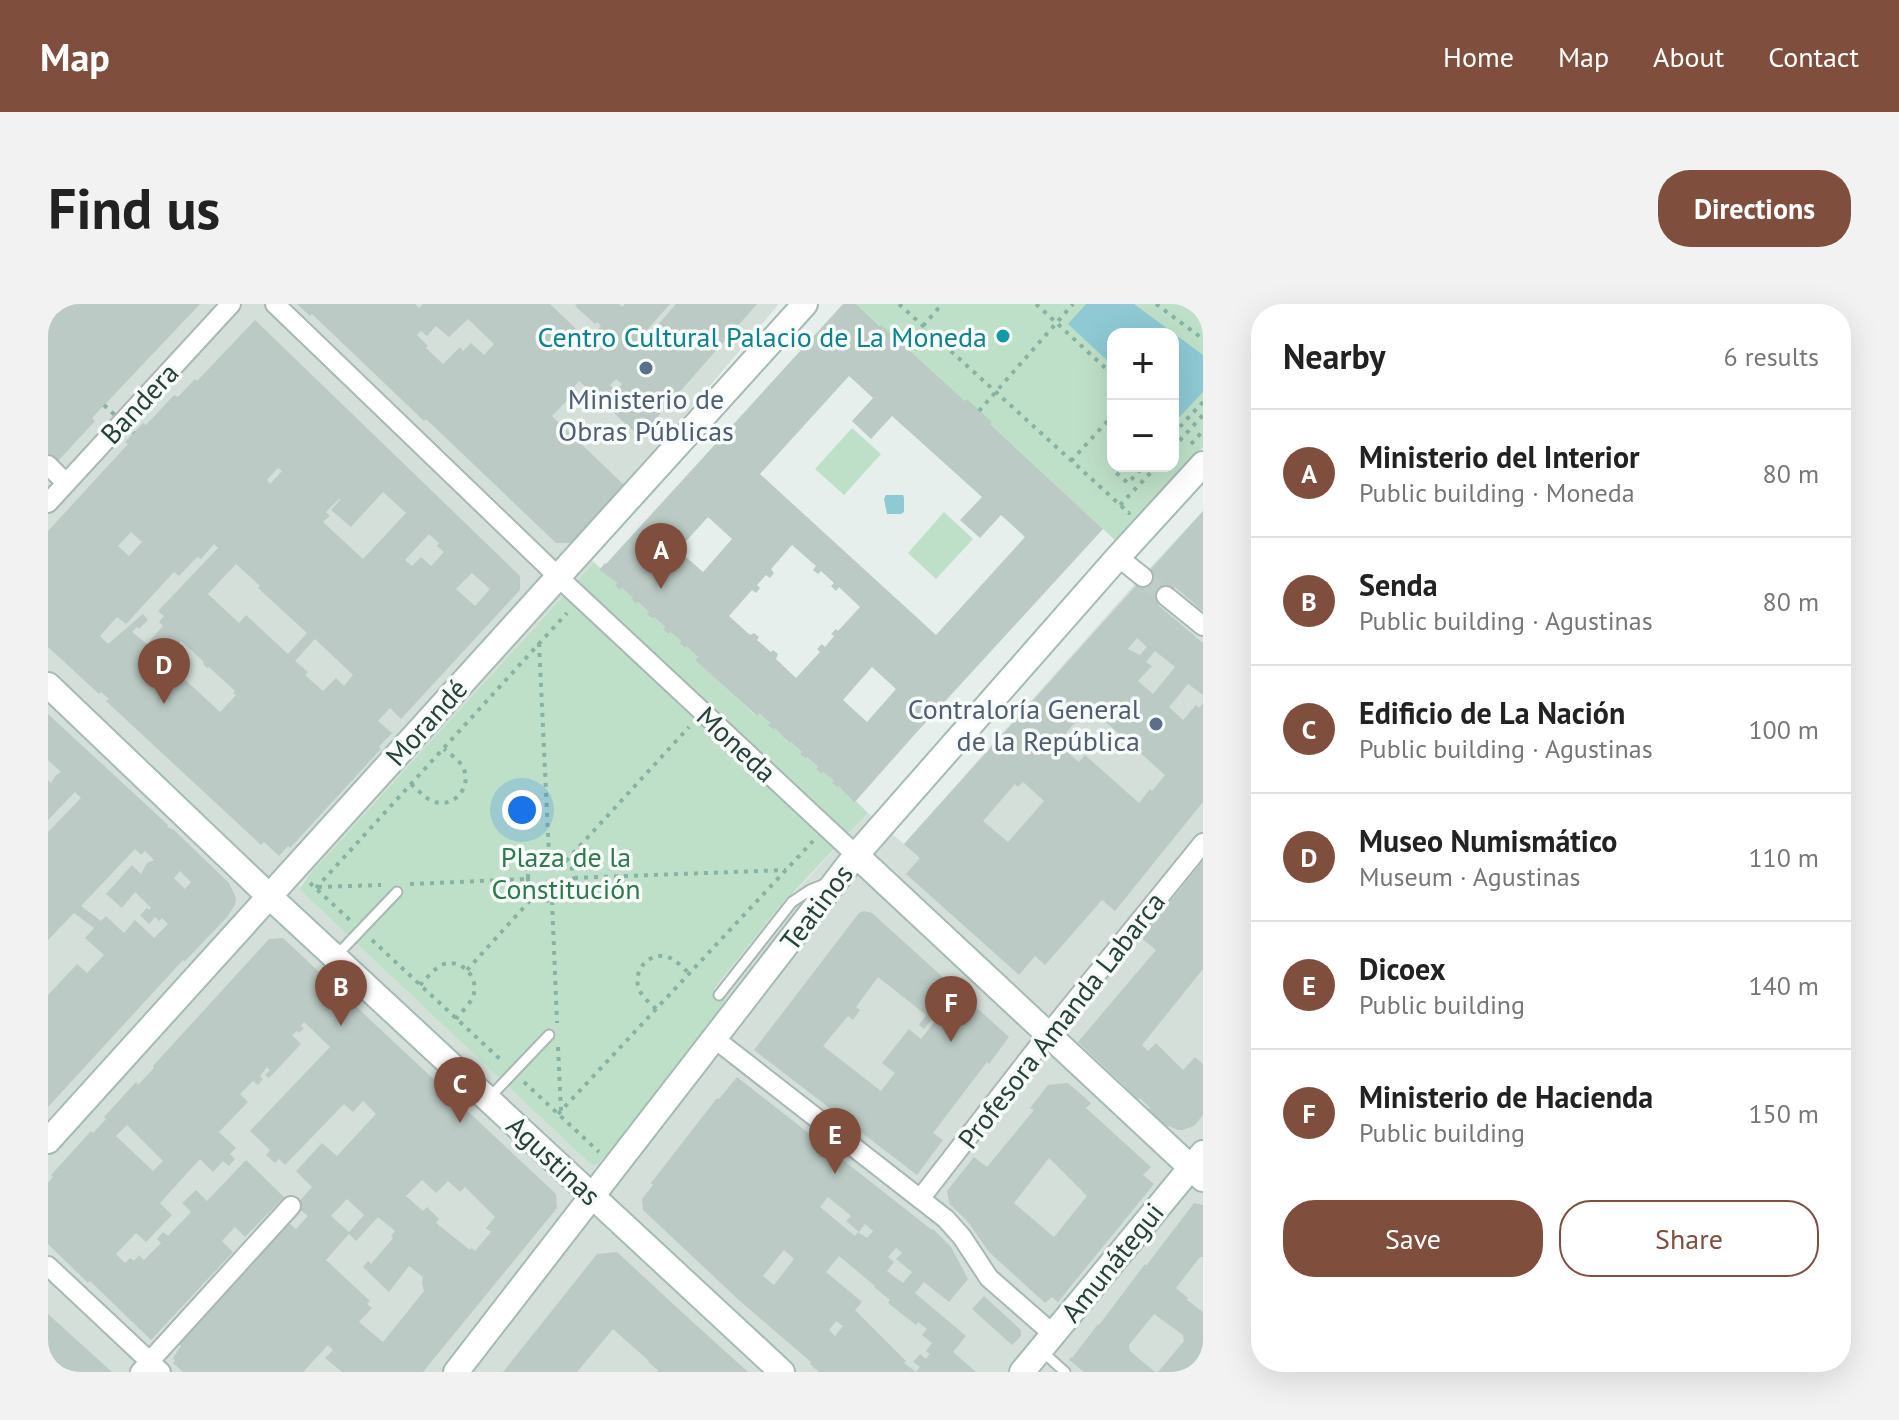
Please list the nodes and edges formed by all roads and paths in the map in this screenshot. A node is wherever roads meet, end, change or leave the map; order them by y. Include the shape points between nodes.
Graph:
1 (231, 304) edge
2 (275, 304) edge
3 (805, 304) edge
4 (899, 304) edge
5 (942, 304) edge
6 (1036, 304) edge
7 (1073, 304) edge
8 (1156, 304) edge
9 (1056, 323) junction
10 (923, 326) junction
11 (1203, 339) edge
12 (1107, 370) edge
13 (995, 392) junction
14 (1203, 402) edge
15 (104, 405) dead end
16 (979, 411) dead end
17 (1203, 415) edge
18 (1107, 422) edge
19 (1179, 428) edge
20 (134, 433) dead end
21 (1179, 441) edge
22 (1071, 461) junction
23 (1203, 464) edge
24 (48, 465) edge
25 (1115, 472) edge
26 (1138, 472) edge
27 (1151, 472) edge
28 (66, 483) junction
29 (48, 503) edge
30 (1137, 504) dead end
31 (1120, 506) junction
32 (1118, 557) junction
33 (558, 577) junction
34 (1143, 577) tunnel mouth
35 (1166, 596) tunnel mouth
36 (569, 611) dead end
37 (1203, 626) edge
38 (539, 643) junction
39 (48, 685) edge
40 (692, 724) dead end
41 (444, 749) junction
42 (411, 784) junction
43 (816, 837) dead end
44 (1203, 843) edge
45 (549, 855) junction
46 (856, 855) junction
47 (566, 861) junction
48 (294, 868) junction
49 (786, 870) junction
50 (574, 878) junction
51 (528, 879) junction
52 (836, 882) junction
53 (381, 885) dead end
54 (317, 888) junction
55 (397, 888) joint
56 (535, 895) junction
57 (269, 896) junction
58 (552, 901) junction
59 (361, 930) junction
60 (335, 957) junction
61 (467, 970) junction
62 (689, 973) junction
63 (420, 985) junction
64 (719, 995) dead end
65 (656, 1009) junction
66 (456, 1019) junction
67 (553, 1033) joint
68 (1048, 1034) junction
69 (715, 1039) junction
70 (558, 1047) dead end
71 (514, 1072) junction
72 (488, 1099) junction
73 (560, 1112) junction
74 (48, 1141) edge
75 (1199, 1166) edge
76 (616, 1168) junction
77 (594, 1196) junction
78 (920, 1199) junction
79 (291, 1206) dead end
80 (48, 1266) edge
81 (1047, 1342) junction
82 (150, 1368) edge
83 (456, 1372) edge
84 (782, 1372) edge
85 (1022, 1372) edge
86 (1065, 1372) edge

1 - 28 street, Bandera
2 - 33 street, Moneda
3 - 33 main road, Morandé
4 - 10 path
5 - 10 path
6 - 9 path
7 - 9 path
8 - 11 path
9 - 12 path
9 - 13 path
10 - 13 path
13 - 16 path
13 - 22 path
14 - 19 path
15 - 20 path, bridge
17 - 21 path
18 - 22 path
22 - 31 path
23 - 32 main road, Teatinos
24 - 28 street
25 - 26 path via 1128,483
27 - 31 path
28 - 29 street, Bandera
30 - 31 path via 1129,513
32 - 34 street
32 - 46 main road, Teatinos
33 - 46 street, Moneda
33 - 48 main road, Morandé
35 - 37 street
36 - 38 path
38 - 41 path
38 - 45 path
39 - 57 main road, Agustinas
40 - 47 path
41 - 42 path
41 - 42 path via 464,770 465,784 458,797 436,803
42 - 54 path
43 - 49 path
44 - 68 street, Profesora Amanda Labarca
45 - 47 path
45 - 51 path via 535,861
46 - 52 main road, Teatinos
46 - 68 main road, Moneda
47 - 50 path
48 - 54 path
48 - 57 main road, Morandé
49 - 50 path
49 - 62 path
50 - 58 path via 567,895
51 - 55 path
51 - 56 path
52 - 64 lane via 792,902
52 - 69 main road, Teatinos
53 - 54 path
54 - 59 path
55 - 59 lane
56 - 58 path
56 - 61 path
57 - 60 main road, Agustinas
57 - 74 main road, Morandé
58 - 67 path
59 - 60 lane
59 - 63 path
60 - 72 main road, Agustinas
61 - 63 path via 443,965
61 - 66 path via 474,996
62 - 65 path
62 - 65 path via 667,957 642,964 637,986
63 - 66 path
65 - 73 path
66 - 71 path
67 - 71 lane
68 - 75 main road, Moneda
68 - 78 street, Profesora Amanda Labarca
69 - 76 main road, Teatinos
69 - 78 street
70 - 73 path
71 - 72 lane
71 - 73 path
72 - 77 main road, Agustinas
73 - 76 path
75 - 81 main road, Amunátegui
76 - 77 main road, Teatinos
77 - 83 main road, Teatinos
77 - 84 main road, Agustinas
78 - 81 street via 955,1228 989,1278
79 - 82 street
80 - 82 street
81 - 85 main road, Amunátegui
81 - 86 lane

